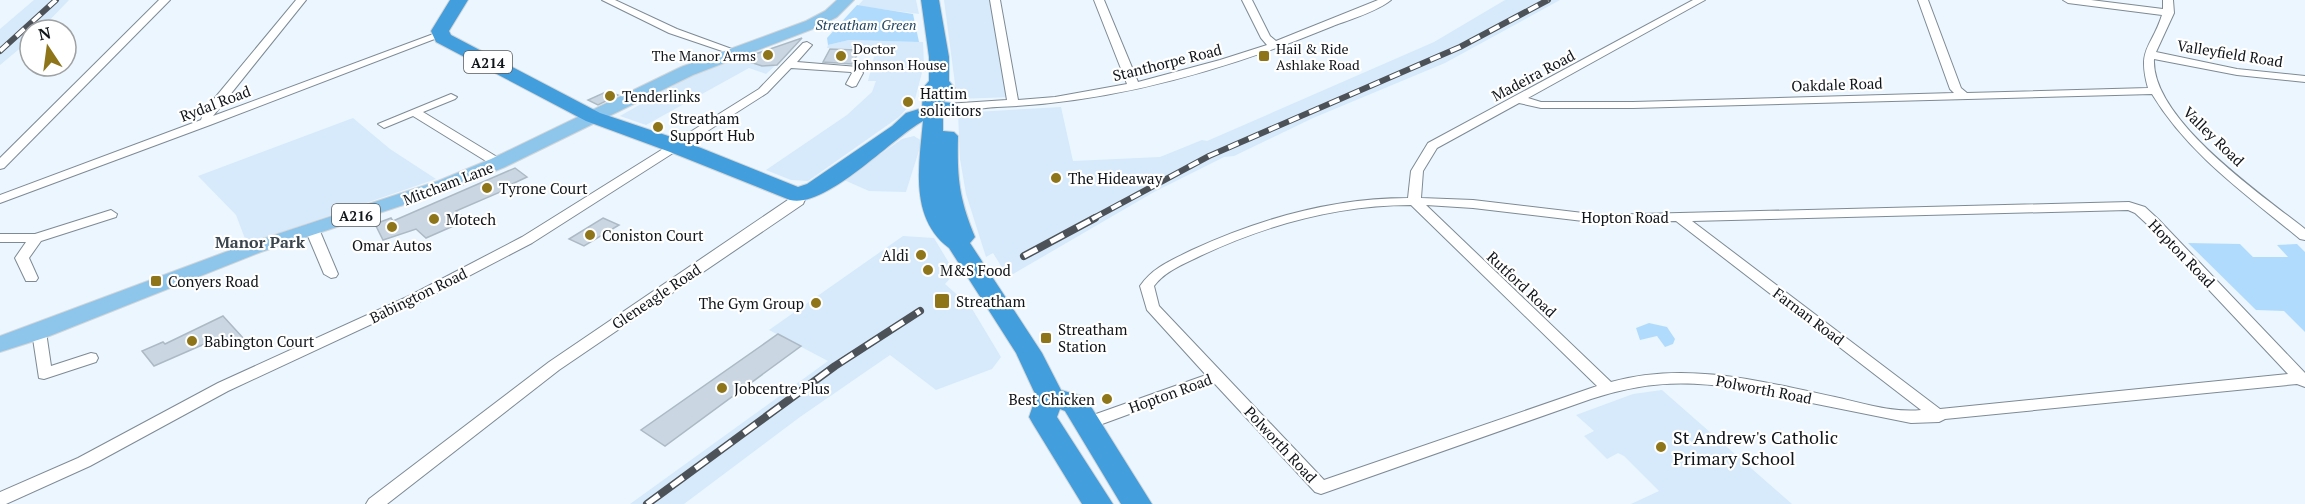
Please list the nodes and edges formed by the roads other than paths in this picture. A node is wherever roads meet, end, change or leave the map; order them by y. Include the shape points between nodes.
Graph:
1 (165, 0) edge
2 (301, 0) edge
3 (459, 0) edge
4 (607, 0) edge
5 (846, 0) edge
6 (930, 0) edge
7 (995, 0) edge
8 (1099, 0) edge
9 (1247, 0) edge
10 (1386, 0) edge
11 (1700, 0) edge
12 (1923, 0) edge
13 (2068, 0) edge
14 (2169, 6) edge
15 (440, 34) junction
16 (807, 45) dead end
17 (1274, 45) junction
18 (735, 52) junction
19 (2150, 54) junction
20 (788, 65) junction
21 (2305, 78) edge
22 (852, 84) dead end
23 (1134, 87) junction
24 (2156, 91) junction
25 (1963, 95) junction
26 (451, 97) dead end
27 (1521, 100) junction
28 (1013, 103) junction
29 (939, 109) junction
30 (414, 112) junction
31 (593, 117) junction
32 (206, 123) junction
33 (384, 124) dead end
34 (899, 130) junction
35 (932, 134) junction
36 (678, 147) junction
37 (498, 163) junction
38 (0, 165) edge
39 (801, 195) junction
40 (0, 200) edge
41 (1414, 201) junction
42 (111, 214) dead end
43 (1678, 217) junction
44 (312, 229) junction
45 (2305, 236) edge
46 (0, 238) edge
47 (36, 238) junction
48 (958, 243) junction
49 (331, 274) dead end
50 (31, 278) dead end
51 (39, 332) junction
52 (0, 344) edge
53 (91, 358) dead end
54 (1218, 376) junction
55 (2303, 380) edge
56 (1609, 389) junction
57 (1050, 396) junction
58 (1939, 416) junction
59 (1088, 423) junction
60 (0, 499) edge
61 (375, 504) edge
62 (1098, 504) edge
63 (1137, 504) edge

1 - 38 street
2 - 32 street via 208,113
3 - 15 highway
4 - 18 street via 673,31
5 - 18 main road, Mitcham Lane / A216 via 812,24
6 - 29 highway via 939,57 939,83 933,88
7 - 28 street
8 - 23 street
9 - 17 street via 1266,38
10 - 17 street, Stanthorpe Road
11 - 27 street, Madeira Road
12 - 25 street via 1956,89
13 - 14 street
14 - 19 street, Valley Road
15 - 31 highway, A214
15 - 32 street, Rydal Road
16 - 20 street, Babington Road
17 - 23 street, Stanthorpe Road
18 - 31 main road, Mitcham Lane / A216 via 687,70
19 - 21 street, Valleyfield Road via 2237,72
19 - 24 street, Valley Road via 2148,72
20 - 22 street via 854,69 858,73
20 - 36 street, Babington Road via 763,91
23 - 28 street, Stanthorpe Road via 1059,100
24 - 25 street, Oakdale Road
24 - 45 street, Valley Road via 2195,143
25 - 27 street, Oakdale Road via 1612,105 1541,105
26 - 30 street
27 - 41 street, Madeira Road via 1432,146 1417,171
28 - 29 street, Stanthorpe Road
29 - 34 highway, Gleneagle Road via 913,117
29 - 35 highway
29 - 48 highway via 951,206 963,237
30 - 33 street
30 - 37 street
31 - 36 highway, A214
31 - 37 main road, Mitcham Lane / A216
32 - 40 street, Rydal Road
34 - 35 highway via 924,129
34 - 39 highway, Gleneagle Road
35 - 48 highway via 928,171 935,208 950,239
36 - 39 highway, A214
36 - 60 street, Babington Road via 526,240 414,299 224,387 84,462
37 - 44 main road, Mitcham Lane / A216 via 401,201
39 - 61 street, Gleneagle Road via 798,201 519,391
41 - 43 street, Hopton Road via 1472,204 1566,218
41 - 54 street, Hopton Road via 1369,204 1270,222 1212,246 1151,279 1146,291 1152,307
41 - 56 street, Rutford Road
42 - 47 street
43 - 55 street, Hopton Road via 2135,207
43 - 58 street, Farnan Road
44 - 49 street
44 - 51 main road, Mitcham Lane / A216
46 - 47 street
47 - 50 street via 22,258
48 - 57 highway via 1029,353
51 - 52 main road, Mitcham Lane / A216
51 - 53 street via 44,374
54 - 56 street, Polworth Road via 1322,488
54 - 59 street, Hopton Road
55 - 58 street, Polworth Road via 2154,391
56 - 58 street, Polworth Road via 1675,377 1724,379 1877,413
57 - 59 highway via 1075,405
57 - 62 highway via 1042,413
59 - 63 highway

